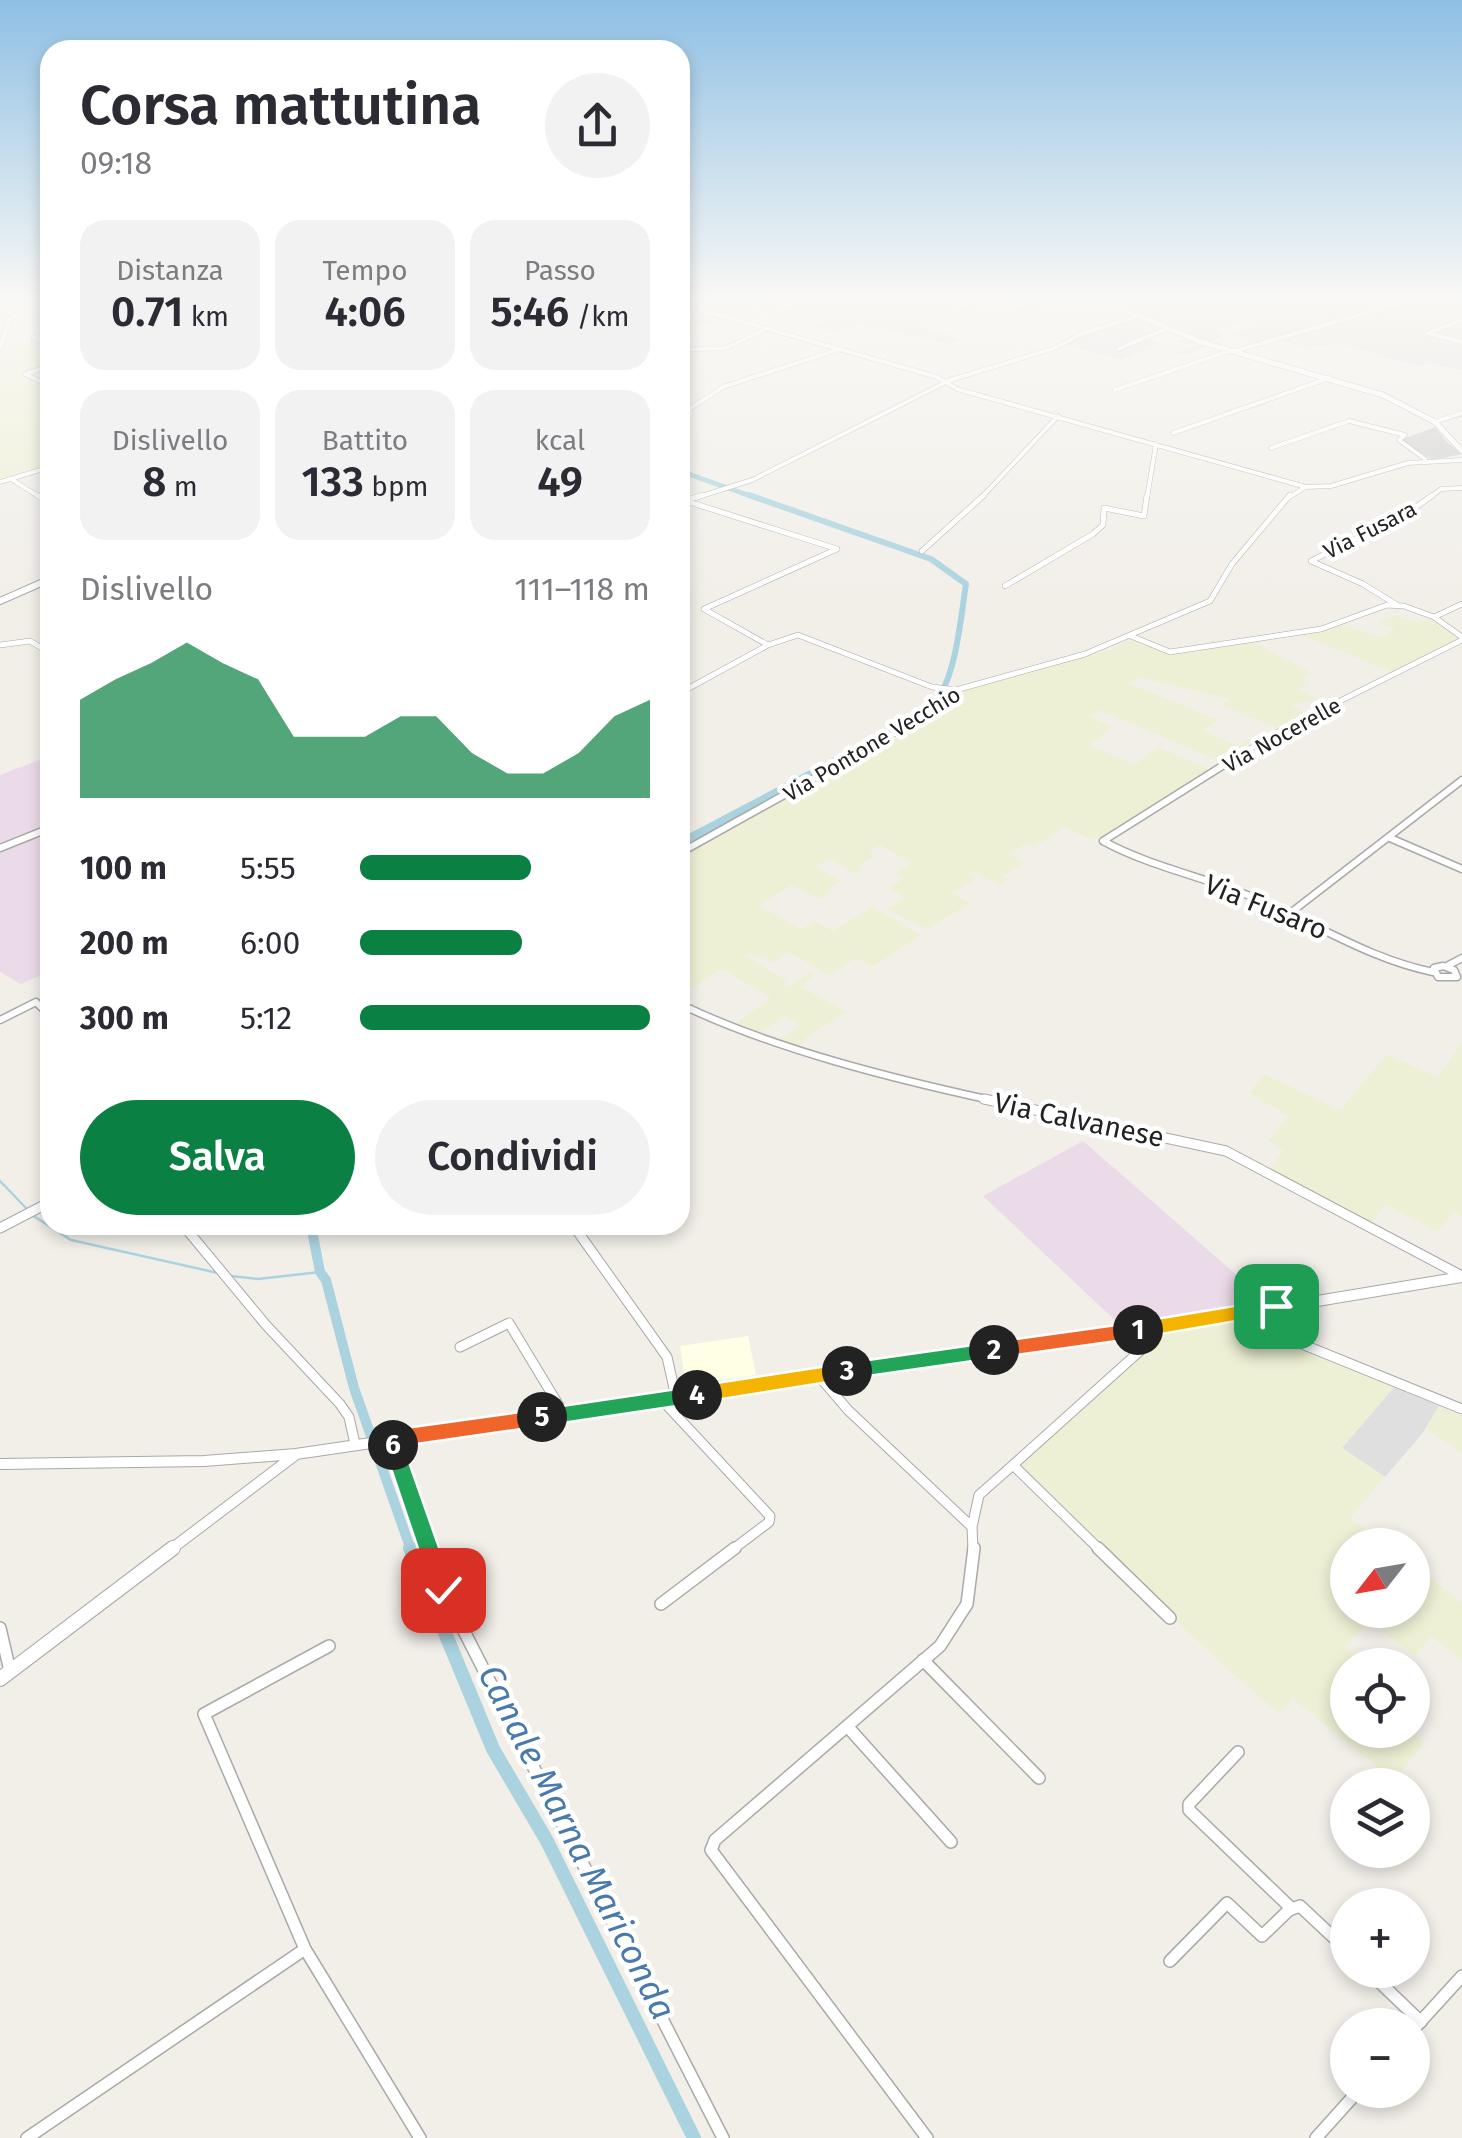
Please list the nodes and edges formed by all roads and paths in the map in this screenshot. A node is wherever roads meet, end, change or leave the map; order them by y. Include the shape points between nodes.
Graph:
1 (915, 397) edge
2 (994, 397) edge
3 (1276, 397) edge
4 (1385, 397) edge
5 (1462, 413) edge
6 (1058, 416) junction
7 (1435, 422) junction
8 (1173, 434) dead end
9 (1156, 444) junction
10 (1271, 448) dead end
11 (1462, 451) edge
12 (1462, 460) edge
13 (1429, 461) junction
14 (40, 470) edge
15 (11, 479) junction
16 (0, 482) edge
17 (1306, 487) junction
18 (1462, 488) edge
19 (40, 497) edge
20 (690, 497) edge
21 (690, 501) edge
22 (922, 551) dead end
23 (40, 583) edge
24 (1005, 586) dead end
25 (0, 601) edge
26 (1462, 604) edge
27 (1397, 605) junction
28 (1434, 617) junction
29 (1131, 636) junction
30 (1462, 638) edge
31 (0, 645) edge
32 (768, 645) junction
33 (40, 648) edge
34 (690, 688) edge
35 (953, 689) junction
36 (1462, 780) edge
37 (40, 832) edge
38 (1390, 838) junction
39 (1106, 839) joint
40 (690, 847) edge
41 (0, 848) edge
42 (1462, 869) edge
43 (1289, 914) junction
44 (1462, 958) edge
45 (1447, 966) junction
46 (1433, 972) junction
47 (1457, 982) edge
48 (40, 1006) edge
49 (690, 1009) edge
50 (0, 1020) edge
51 (40, 1208) edge
52 (0, 1228) edge
53 (192, 1235) edge
54 (581, 1235) edge
55 (1462, 1276) edge
56 (1231, 1315) junction
57 (1155, 1328) junction
58 (460, 1347) dead end
59 (818, 1375) junction
60 (676, 1398) junction
61 (662, 1400) junction
62 (1462, 1410) edge
63 (564, 1414) junction
64 (387, 1440) junction
65 (360, 1444) junction
66 (296, 1454) junction
67 (0, 1464) edge
68 (1013, 1465) junction
69 (972, 1527) junction
70 (660, 1604) dead end
71 (1170, 1618) dead end
72 (0, 1628) edge
73 (330, 1646) dead end
74 (923, 1660) junction
75 (5, 1675) edge
76 (847, 1726) junction
77 (1238, 1752) dead end
78 (1040, 1778) dead end
79 (951, 1842) dead end
80 (1292, 1909) junction
81 (1330, 1934) edge
82 (305, 1948) junction
83 (1170, 1961) dead end
84 (1462, 1976) edge
85 (1383, 1988) edge
86 (1400, 2008) edge
87 (1430, 2012) edge
88 (1343, 2108) edge
89 (26, 2138) edge
90 (420, 2138) edge
91 (723, 2138) edge
92 (927, 2138) edge
93 (1316, 2138) edge

1 - 20 street via 752,480
2 - 6 street
3 - 8 street
4 - 7 street
5 - 7 street
6 - 9 street
6 - 22 street
7 - 11 street
9 - 17 street
9 - 24 street via 1144,516 1104,508 1103,525 1094,534
10 - 13 street via 1352,420 1405,435 1398,440 1407,450
12 - 13 street
13 - 17 street
14 - 15 street
15 - 16 street
15 - 19 street
17 - 29 street, Via Pontone Vecchio via 1292,493 1232,564 1210,601
18 - 27 street, Via Fusara via 1440,489 1406,514 1311,561
21 - 32 street via 837,548 704,609
23 - 25 street
26 - 28 street
27 - 28 street, Via Nocerelle
27 - 29 street via 1321,630 1170,652
28 - 30 street, Via Nocerelle
29 - 35 street, Via Pontone Vecchio
30 - 39 street, Via Nocerelle via 1272,736
31 - 33 street
32 - 34 street
32 - 35 street via 798,634 932,687
35 - 40 street, Via Pontone Vecchio via 926,716
36 - 38 street
37 - 41 street
38 - 42 street
38 - 43 street
39 - 43 street, Via Fusaro via 1159,867
43 - 46 street, Via Fusaro
44 - 45 street
45 - 46 street
45 - 47 street, Via Fusaro
46 - 47 street, Via Fusaro
48 - 50 street via 36,1002
49 - 55 street, Via Calvanese via 722,1025 930,1087 1226,1151
51 - 52 street
53 - 65 street via 340,1404
54 - 60 street via 667,1357
55 - 56 street
56 - 57 street
56 - 62 street
57 - 59 street
57 - 68 street via 1152,1341
58 - 63 street via 509,1323
59 - 60 street
59 - 69 street
60 - 61 street
61 - 63 street
61 - 70 street via 770,1516
63 - 64 street
64 - 65 street
64 - 91 street via 443,1590
65 - 66 street
66 - 67 street
66 - 75 street
68 - 69 street via 979,1495
68 - 71 street
69 - 74 street via 967,1604
72 - 75 street
73 - 82 street via 204,1714
74 - 76 street
74 - 78 street
76 - 79 street
76 - 92 street via 714,1840 712,1850
77 - 80 street via 1189,1810
80 - 81 street via 1300,1906
80 - 83 street via 1262,1936 1227,1903
82 - 89 street
82 - 90 street
84 - 87 street
85 - 86 street
88 - 93 street

